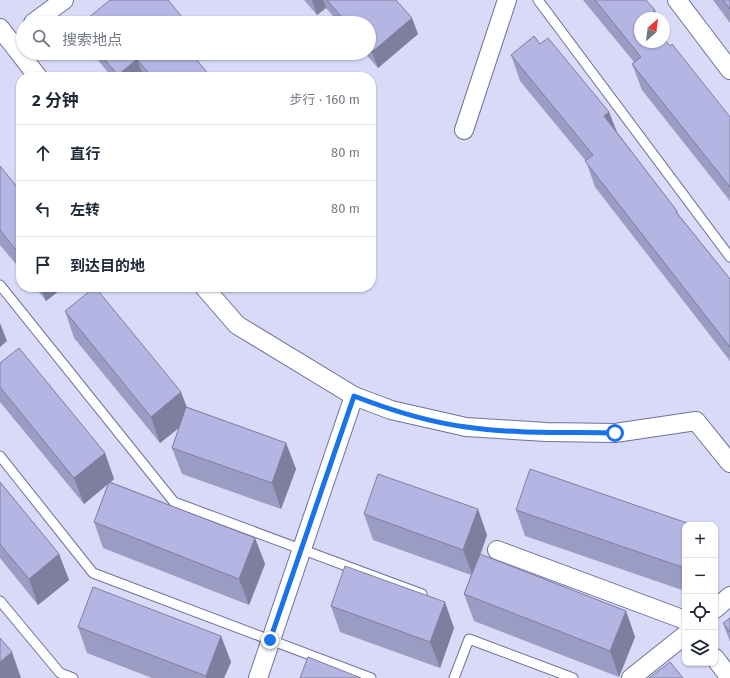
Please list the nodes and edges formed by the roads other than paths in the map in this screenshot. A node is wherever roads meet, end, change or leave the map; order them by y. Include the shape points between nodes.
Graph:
1 (64, 0) edge
2 (507, 0) edge
3 (538, 0) edge
4 (677, 0) edge
5 (42, 16) edge
6 (8, 36) edge
7 (16, 47) edge
8 (26, 60) edge
9 (730, 70) edge
10 (34, 72) edge
11 (464, 130) dead end
12 (730, 257) edge
13 (0, 285) edge
14 (208, 292) edge
15 (354, 396) junction
16 (0, 456) edge
17 (730, 463) edge
18 (302, 550) junction
19 (497, 550) dead end
20 (730, 596) edge
21 (433, 598) edge
22 (0, 601) edge
23 (718, 606) edge
24 (682, 619) edge
25 (682, 637) edge
26 (270, 640) junction
27 (718, 662) edge
28 (73, 678) edge
29 (258, 678) edge
30 (371, 678) edge
31 (454, 678) edge
32 (573, 678) edge
33 (631, 678) edge
34 (730, 678) edge

1 - 5 street
2 - 11 street
3 - 12 lane
4 - 9 street
6 - 7 street
8 - 10 street
13 - 18 lane via 174,502
14 - 15 street via 237,325
15 - 17 street via 391,410 466,427 615,433 696,421
15 - 18 street
16 - 26 lane via 93,573
18 - 21 lane
18 - 26 street
19 - 24 street
20 - 23 street
22 - 28 lane via 60,673
25 - 33 street
26 - 29 street
26 - 30 lane
27 - 34 street
31 - 32 lane via 469,639

